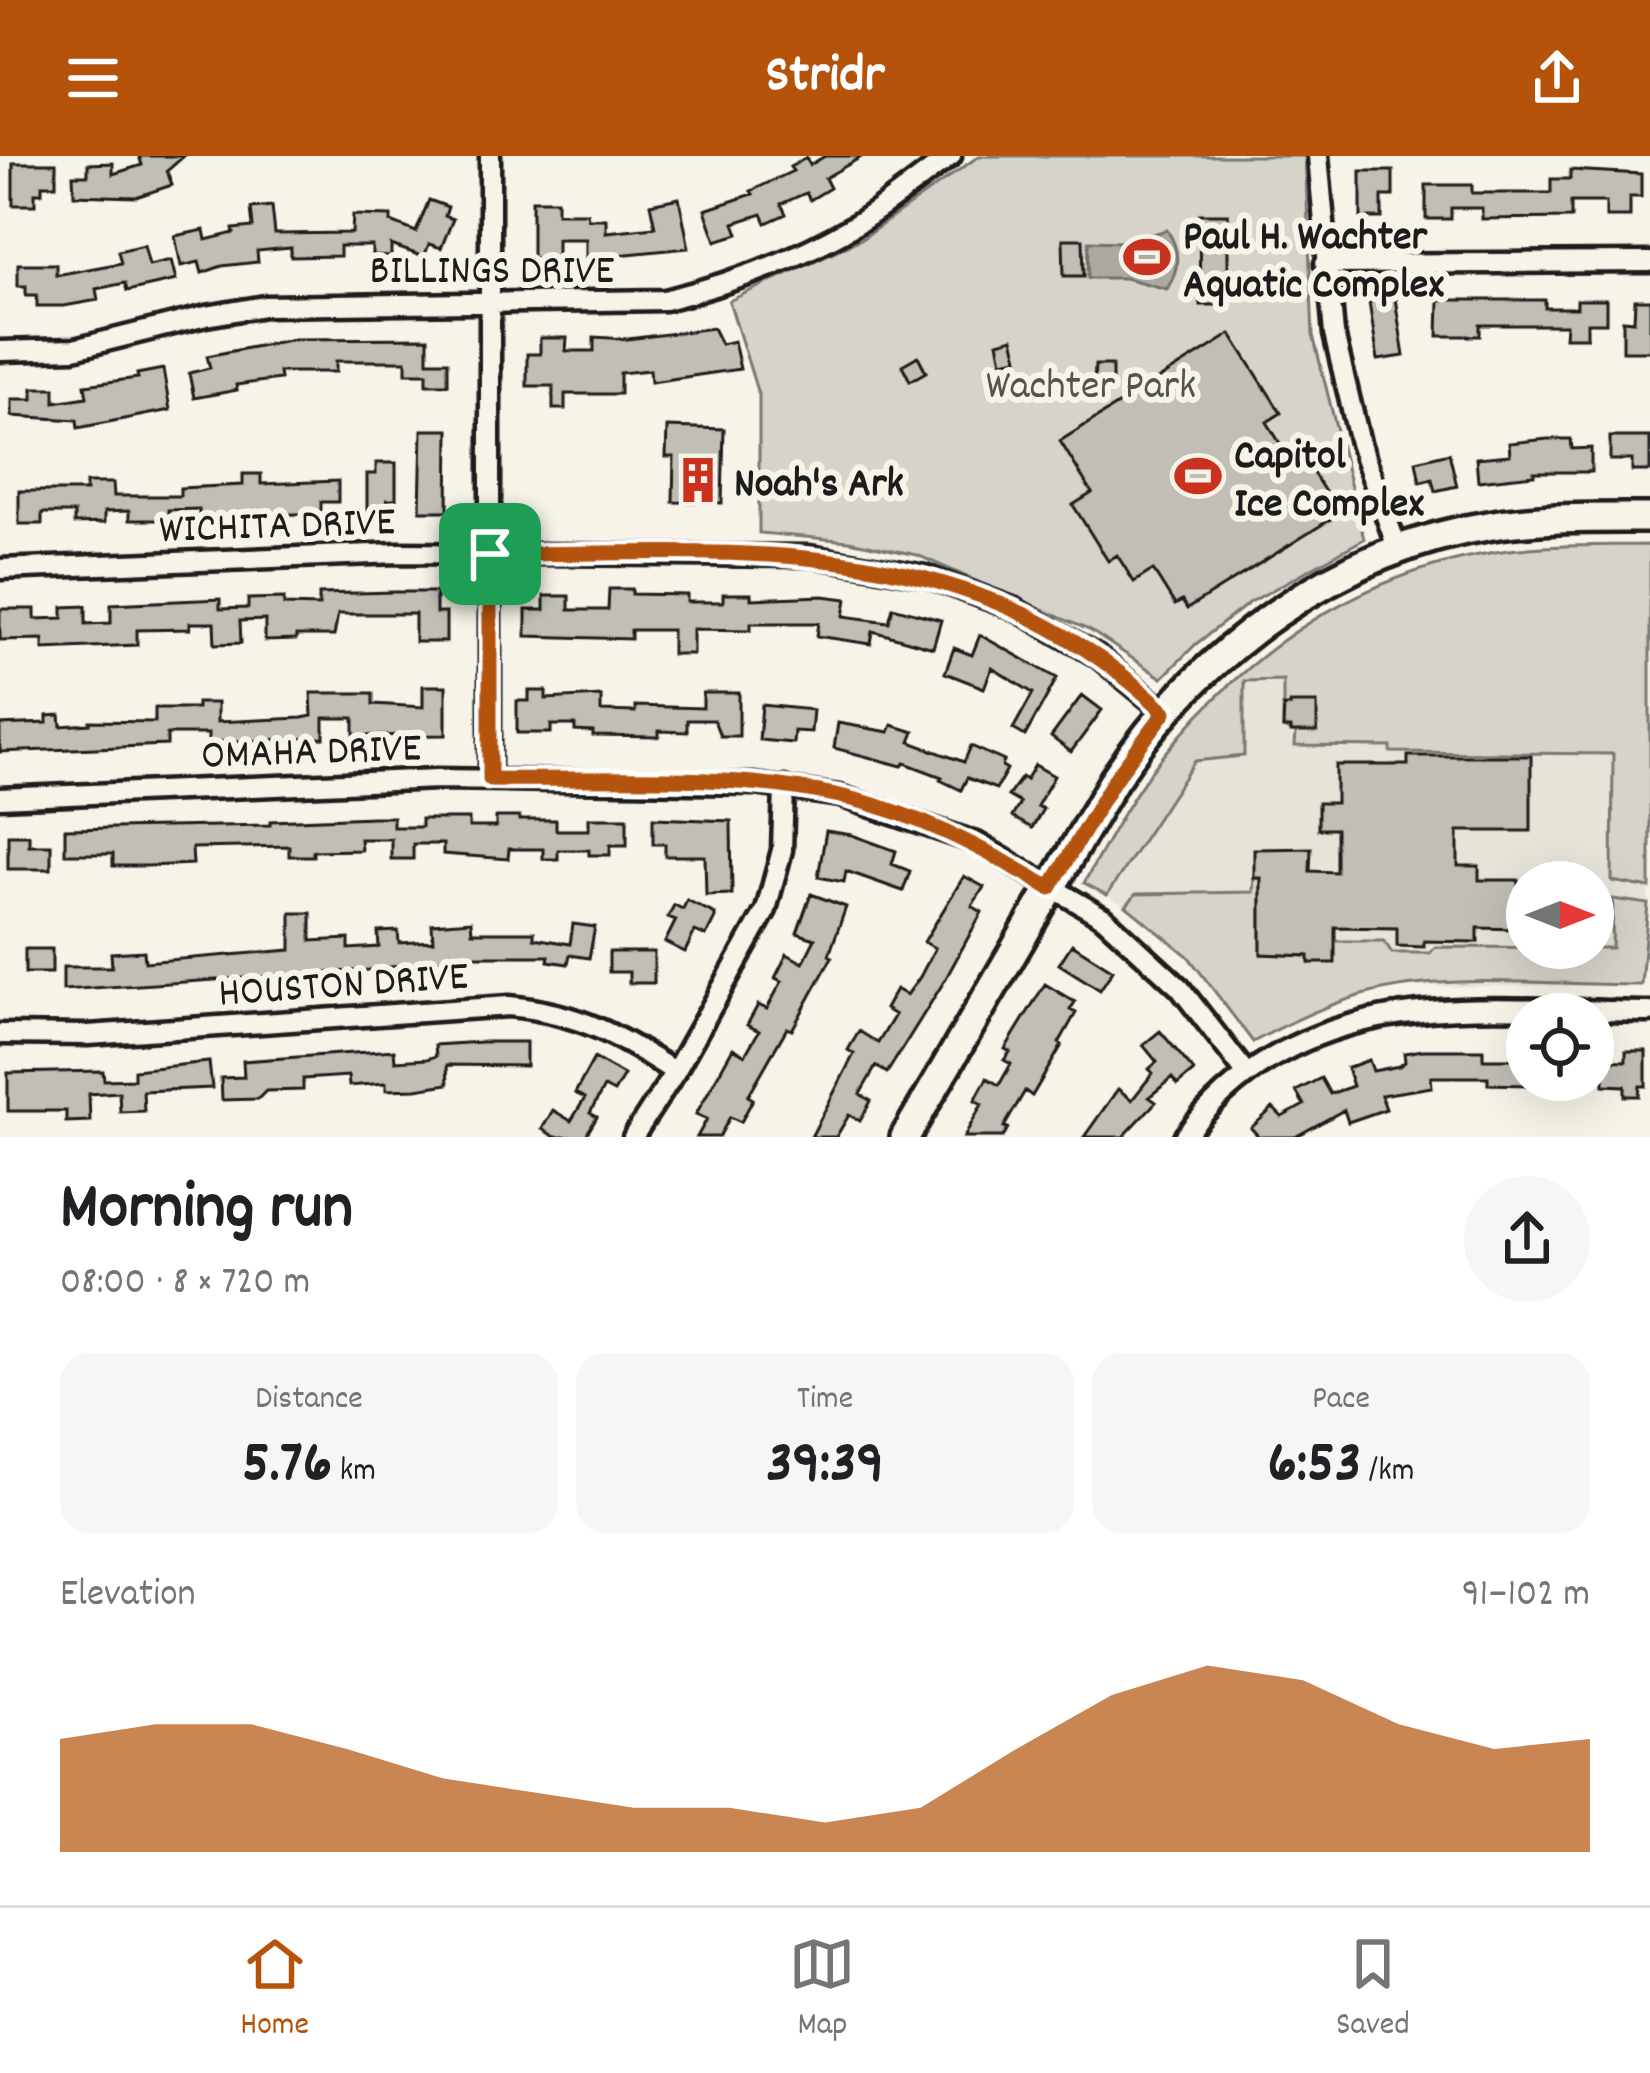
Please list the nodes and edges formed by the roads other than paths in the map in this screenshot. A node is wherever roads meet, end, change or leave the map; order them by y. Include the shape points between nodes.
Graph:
1 (490, 156) edge
2 (951, 156) edge
3 (1318, 156) edge
4 (1650, 262) edge
5 (1325, 265) junction
6 (490, 301) junction
7 (0, 351) edge
8 (1650, 518) edge
9 (1398, 550) junction
10 (490, 554) junction
11 (0, 569) edge
12 (1165, 712) junction
13 (490, 779) junction
14 (784, 787) junction
15 (0, 798) edge
16 (1050, 888) junction
17 (1650, 1012) edge
18 (0, 1034) edge
19 (675, 1072) junction
20 (1246, 1073) junction
21 (633, 1137) edge
22 (905, 1137) edge
23 (1184, 1137) edge

1 - 6 street
2 - 6 street, BILLINGS DRIVE via 857,224 723,286 638,304
3 - 5 street
4 - 5 street
5 - 9 street via 1360,443
6 - 7 street, BILLINGS DRIVE via 265,306 74,350
6 - 10 street
8 - 9 street via 1522,521
9 - 12 street via 1278,613
10 - 11 street, WICHITA DRIVE
10 - 12 street, WICHITA DRIVE via 810,556 880,566 971,591 1057,631
10 - 13 street
12 - 16 street
13 - 14 street, OMAHA DRIVE
13 - 15 street, OMAHA DRIVE
14 - 16 street, OMAHA DRIVE via 882,808 977,843
14 - 19 street via 782,850 766,910
16 - 20 street, OMAHA DRIVE via 1104,917 1180,988
16 - 22 street
17 - 20 street via 1411,1010 1319,1034
18 - 19 street, HOUSTON DRIVE via 509,1006 602,1027
19 - 21 street
20 - 23 street

